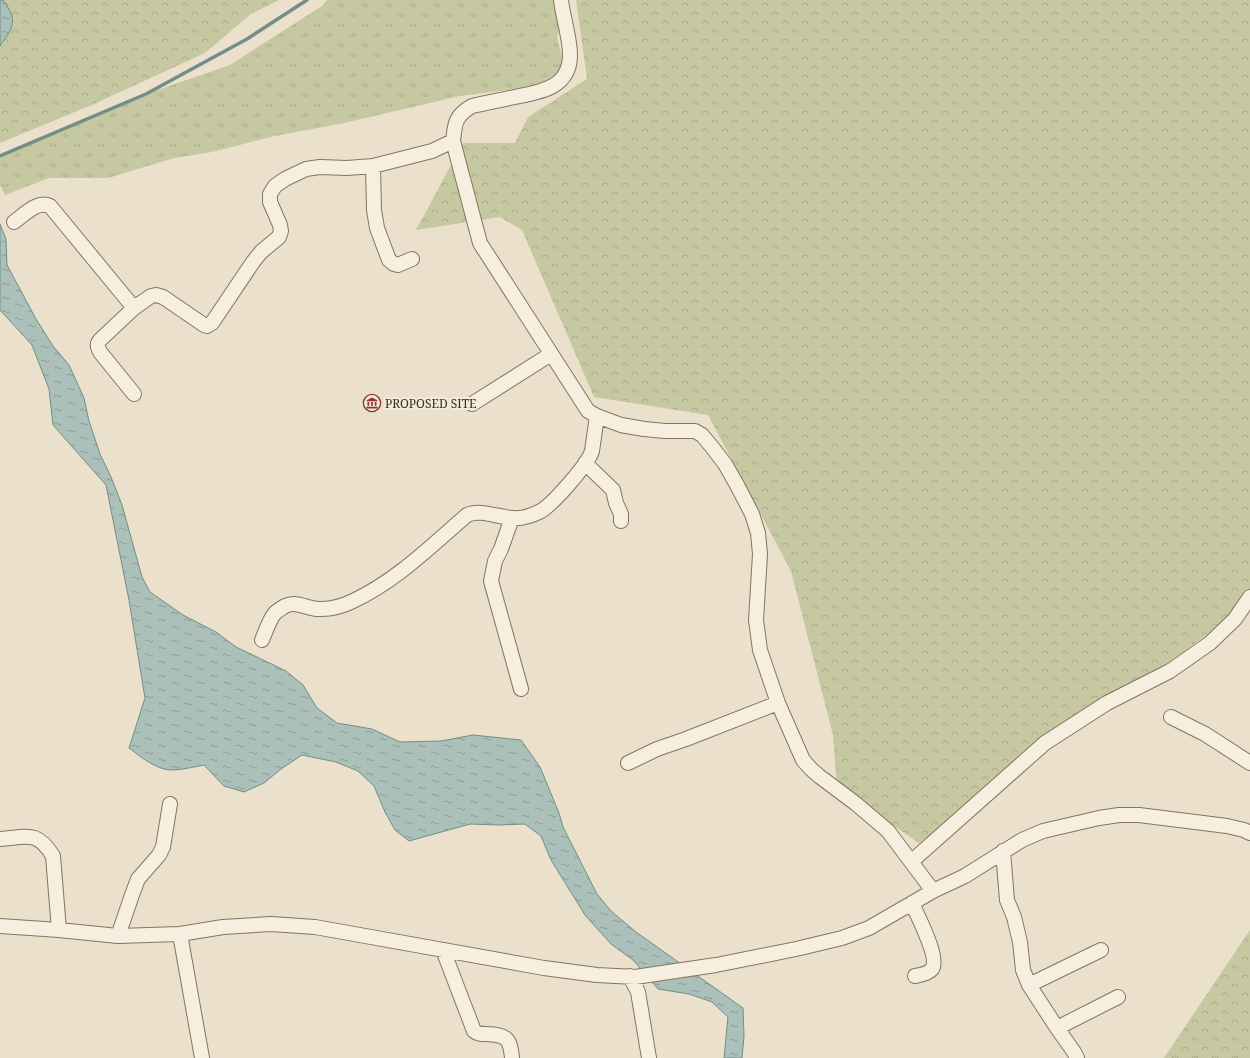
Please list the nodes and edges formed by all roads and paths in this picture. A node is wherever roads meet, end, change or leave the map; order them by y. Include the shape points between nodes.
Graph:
1 (561, 0) edge
2 (453, 141) junction
3 (373, 166) junction
4 (14, 222) dead end
5 (412, 259) dead end
6 (134, 308) junction
7 (551, 354) junction
8 (134, 394) dead end
9 (472, 404) dead end
10 (597, 416) junction
11 (585, 463) junction
12 (512, 518) junction
13 (620, 521) dead end
14 (1250, 597) edge
15 (262, 640) dead end
16 (521, 689) dead end
17 (778, 703) junction
18 (1171, 717) dead end
19 (628, 762) dead end
20 (1250, 763) edge
21 (170, 804) dead end
22 (1250, 833) edge
23 (0, 839) edge
24 (1003, 851) junction
25 (912, 861) junction
26 (934, 891) junction
27 (912, 903) junction
28 (0, 926) edge
29 (59, 930) junction
30 (180, 934) junction
31 (118, 936) junction
32 (443, 950) junction
33 (1101, 950) dead end
34 (632, 976) junction
35 (915, 976) dead end
36 (1029, 985) junction
37 (1118, 997) dead end
38 (1057, 1028) junction
39 (202, 1058) edge
40 (512, 1058) edge
41 (648, 1058) edge
42 (1077, 1058) edge

1 - 2 street via 570,53 568,68 562,79 541,92 472,106 458,116
2 - 3 street via 432,151
2 - 7 street via 480,243
3 - 5 street via 377,228 389,260 398,265
3 - 6 street via 306,169 274,186 270,202 282,231 253,262 212,323 207,326 156,295
4 - 6 street via 39,204 50,206
6 - 8 street via 97,343 100,352
7 - 9 street
7 - 10 street via 588,411
10 - 11 street via 592,451
10 - 17 street via 621,425 644,429 695,431 702,435 725,464 752,514 758,533 760,554 757,633 760,650
11 - 12 street via 542,511
11 - 13 street via 613,490 621,514
12 - 15 street via 473,512 392,577 353,601 336,608 319,610 296,603 289,604 276,612
12 - 16 street via 495,561 491,581
14 - 25 street via 1235,619 1210,643 1170,671 1107,703 1045,743
17 - 19 street
17 - 25 street via 803,760 888,831
18 - 20 street via 1205,734
21 - 31 street via 163,847 138,879
22 - 24 street via 1227,826 1139,815 1119,815 1043,831
23 - 29 street via 29,836 40,839 47,847 52,856
24 - 26 street via 965,876
24 - 36 street via 1008,900 1020,942 1023,970
25 - 26 street
26 - 27 street
27 - 34 street via 869,928 842,938 716,965
27 - 35 street via 935,962 929,972
28 - 29 street
29 - 31 street
30 - 31 street
30 - 32 street via 223,927 271,924 315,927
30 - 39 street
32 - 34 street via 597,975
32 - 40 street via 474,1030 480,1034 496,1034 506,1038 511,1047
33 - 36 street
34 - 41 street via 638,992
36 - 38 street
37 - 38 street
38 - 42 street

